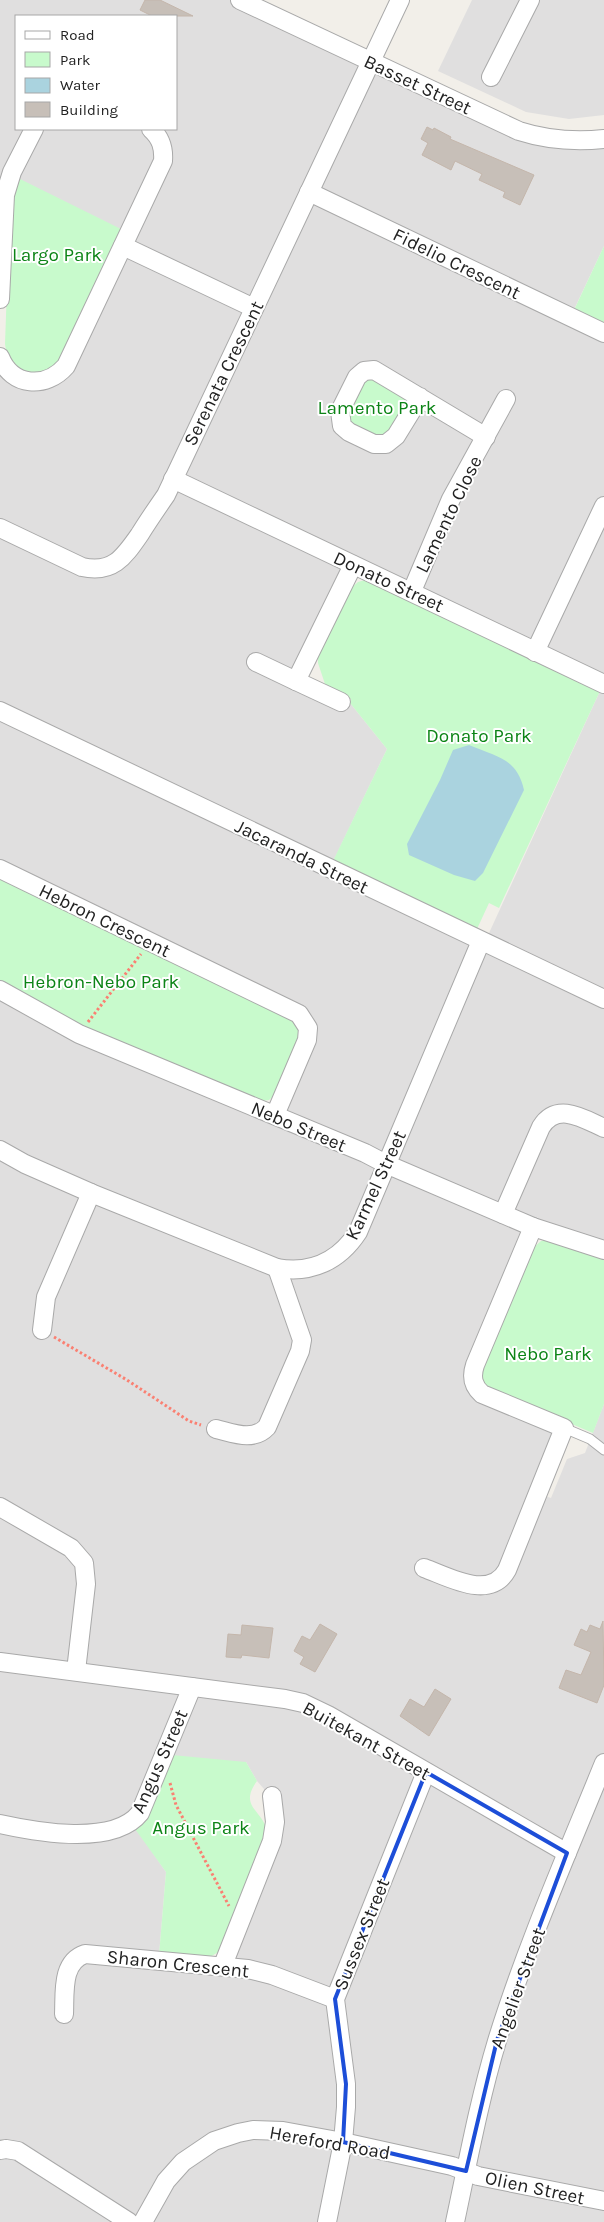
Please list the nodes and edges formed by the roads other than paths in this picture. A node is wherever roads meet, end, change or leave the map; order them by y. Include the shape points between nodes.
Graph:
1 (240, 0) edge
2 (400, 0) edge
3 (530, 0) edge
4 (371, 62) junction
5 (491, 77) dead end
6 (34, 130) edge
7 (152, 130) edge
8 (604, 139) edge
9 (309, 192) junction
10 (123, 246) junction
11 (0, 299) edge
12 (254, 308) junction
13 (604, 333) edge
14 (0, 357) edge
15 (420, 397) junction
16 (506, 400) dead end
17 (486, 437) junction
18 (173, 479) junction
19 (604, 506) edge
20 (0, 528) edge
21 (353, 565) junction
22 (412, 592) junction
23 (535, 652) junction
24 (256, 662) dead end
25 (296, 681) junction
26 (604, 684) edge
27 (341, 702) dead end
28 (0, 711) edge
29 (0, 869) edge
30 (481, 941) junction
31 (0, 990) edge
32 (604, 1000) edge
33 (275, 1116) junction
34 (604, 1128) edge
35 (0, 1150) edge
36 (386, 1164) junction
37 (91, 1192) junction
38 (503, 1214) junction
39 (533, 1227) junction
40 (604, 1250) edge
41 (277, 1268) junction
42 (42, 1330) road end
43 (564, 1428) junction
44 (216, 1429) road end
45 (604, 1450) edge
46 (0, 1507) edge
47 (424, 1568) dead end
48 (0, 1662) edge
49 (76, 1671) junction
50 (192, 1687) junction
51 (604, 1762) edge
52 (426, 1772) junction
53 (272, 1796) dead end
54 (0, 1824) edge
55 (567, 1853) junction
56 (223, 1965) junction
57 (334, 1999) junction
58 (64, 2014) dead end
59 (344, 2142) junction
60 (0, 2150) edge
61 (466, 2171) junction
62 (604, 2201) edge
63 (129, 2222) edge
64 (144, 2222) edge
65 (327, 2222) edge
66 (456, 2222) edge

1 - 4 street, Basset Street
2 - 4 street, Serenata Crescent
3 - 5 street
4 - 8 street, Basset Street via 519,131 567,141
4 - 9 street, Serenata Crescent
6 - 11 street via 6,187
7 - 10 street via 163,147 163,162
9 - 12 street, Serenata Crescent
9 - 13 street, Fidelio Crescent
10 - 12 street
10 - 14 street via 61,372 47,380 30,382 11,374
12 - 18 street, Serenata Crescent
15 - 15 street, Lamento Close via 396,436 386,444 374,444 349,432 341,422 340,411 357,377 369,370 380,371
15 - 17 street, Lamento Close
16 - 17 street, Lamento Close
17 - 22 street, Lamento Close via 451,499
18 - 20 street, Serenata Crescent via 166,495 127,552 109,566 82,567
18 - 21 street, Donato Street
19 - 23 street
21 - 22 street, Donato Street
21 - 25 street
22 - 23 street, Donato Street
23 - 26 street, Donato Street
24 - 25 street
25 - 27 street
28 - 30 street, Jacaranda Street
29 - 33 street, Hebron Crescent via 295,1011 303,1018 308,1028 307,1040
30 - 32 street, Jacaranda Street
30 - 36 street, Karmel Street
31 - 33 street, Nebo Street via 79,1034
33 - 36 street, Nebo Street
34 - 38 street via 566,1112 547,1119
35 - 37 street, Karmel Street
36 - 38 street, Nebo Street
36 - 41 street, Karmel Street via 358,1232 344,1250 325,1264 313,1268
37 - 41 street, Karmel Street
37 - 42 street via 46,1297
38 - 39 street, Nebo Street
39 - 40 street, Nebo Street
39 - 43 street via 472,1378 482,1394
41 - 44 street via 301,1335 300,1351 262,1432 250,1436
43 - 45 lane via 590,1439
43 - 47 street via 507,1570 500,1580 483,1587
46 - 49 street via 71,1548 84,1563 86,1584
48 - 49 street, Buitekant Street
49 - 50 street, Buitekant Street
50 - 52 street, Buitekant Street via 303,1704
50 - 54 street, Angus Street via 140,1813 124,1826 61,1834
51 - 55 street, Angelier Street
52 - 55 street, Buitekant Street
52 - 57 street, Sussex Street
53 - 56 street via 272,1841
55 - 61 street, Angelier Street via 497,2040 477,2112
56 - 57 street, Sharon Crescent via 272,1975
56 - 58 street, Sharon Crescent via 78,1956 66,1979
57 - 59 street, Sussex Street via 346,2084
59 - 61 street, Hereford Road
59 - 64 street, Hereford Road via 268,2130 226,2136 192,2154 174,2171
59 - 65 street, Sussex Street
60 - 63 street via 18,2151
61 - 62 street, Olien Street
61 - 66 street, Angelier Street

